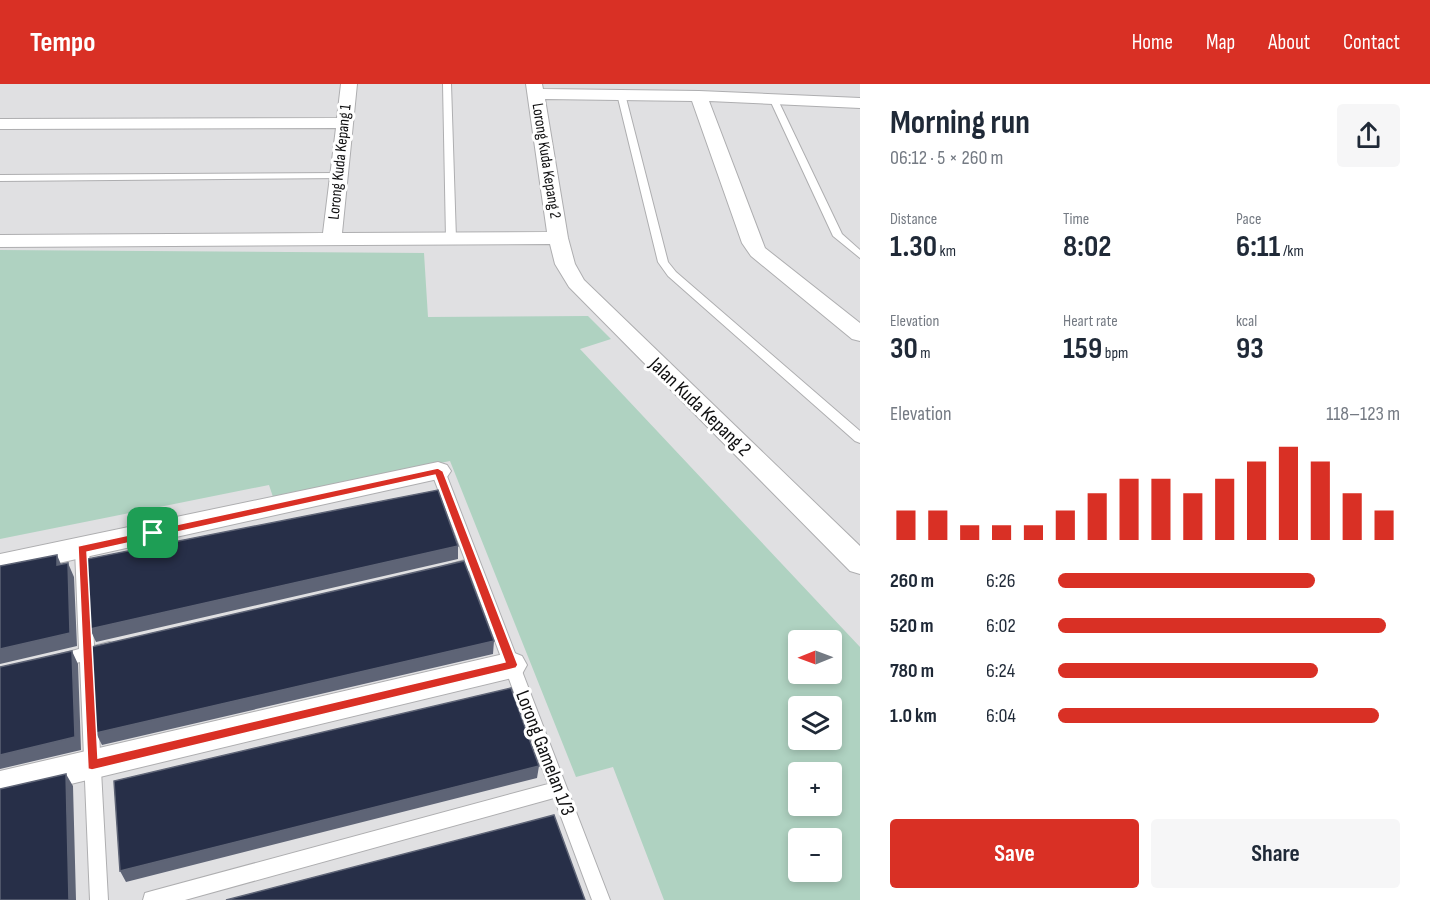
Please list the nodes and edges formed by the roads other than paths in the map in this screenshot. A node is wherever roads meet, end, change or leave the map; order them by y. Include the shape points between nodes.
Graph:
1 (349, 84) edge
2 (447, 84) edge
3 (846, 84) edge
4 (535, 89) edge
5 (621, 94) junction
6 (699, 96) junction
7 (773, 98) junction
8 (858, 106) edge
9 (345, 123) junction
10 (0, 124) edge
11 (339, 176) junction
12 (0, 178) edge
13 (558, 238) junction
14 (332, 239) junction
15 (451, 239) junction
16 (0, 241) edge
17 (860, 255) edge
18 (860, 334) edge
19 (860, 438) edge
20 (438, 471) joint
21 (82, 549) junction
22 (859, 560) edge
23 (474, 564) junction
24 (0, 565) edge
25 (440, 572) edge
26 (121, 646) edge
27 (87, 655) junction
28 (44, 664) edge
29 (512, 665) junction
30 (92, 765) junction
31 (0, 786) edge
32 (559, 789) junction
33 (99, 900) edge
34 (152, 900) edge
35 (601, 900) edge

1 - 9 street, Lorong Kuda Kepang 1
2 - 15 lane
3 - 8 street
4 - 5 street
4 - 13 street, Lorong Kuda Kepang 2
5 - 6 street
5 - 19 lane via 663,262
6 - 7 street
6 - 18 street via 758,252
7 - 8 street
7 - 17 lane via 838,236
9 - 10 street
9 - 11 street, Lorong Kuda Kepang 1
11 - 12 lane
11 - 14 street, Lorong Kuda Kepang 1
13 - 15 street
13 - 22 street, Jalan Kuda Kepang 2 via 565,264 576,283
14 - 15 street
14 - 16 street
20 - 21 street
20 - 23 lane, Lorong Gamelan 1/3
21 - 24 street
21 - 27 lane
23 - 25 lane
23 - 29 lane, Lorong Gamelan 1/3
26 - 27 lane
27 - 28 lane
27 - 30 lane
29 - 30 street
29 - 32 lane, Lorong Gamelan 1/3
30 - 31 street
30 - 33 lane
32 - 34 lane
32 - 35 lane, Lorong Gamelan 1/3

